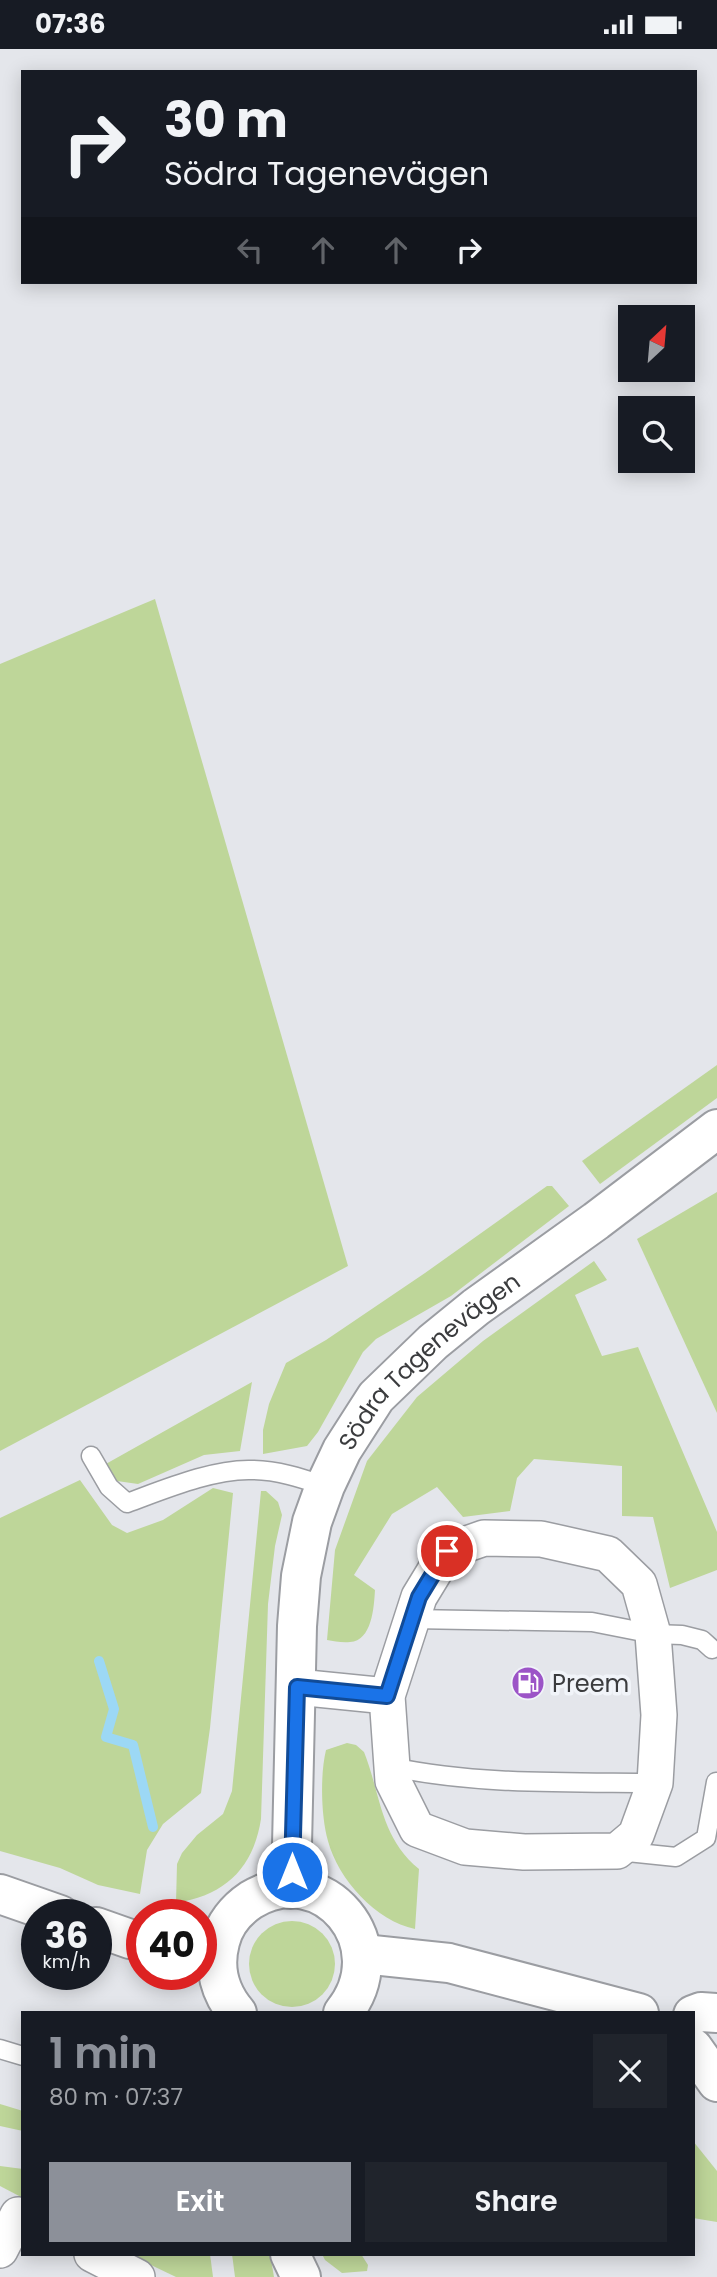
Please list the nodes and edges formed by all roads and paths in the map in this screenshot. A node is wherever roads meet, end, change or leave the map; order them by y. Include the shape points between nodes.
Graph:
1 (717, 1129) edge
2 (91, 1456) dead end
3 (325, 1486) junction
4 (412, 1619) junction
5 (653, 1634) junction
6 (712, 1649) dead end
7 (297, 1687) junction
8 (387, 1696) junction
9 (392, 1767) junction
10 (716, 1782) edge
11 (655, 1783) junction
12 (617, 1851) junction
13 (291, 1889) junction
14 (0, 1894) edge
15 (21, 1901) edge
16 (217, 1939) edge
17 (363, 1954) junction
18 (217, 1974) edge
19 (236, 2011) edge
20 (344, 2011) edge
21 (631, 2011) edge
22 (717, 2013) edge
23 (695, 2014) edge
24 (0, 2049) edge
25 (695, 2051) edge
26 (21, 2055) edge
27 (717, 2082) edge
28 (14, 2213) edge
29 (0, 2250) edge
30 (96, 2256) edge
31 (137, 2277) edge

1 - 3 street, Södra Tagenevägen via 476,1307 398,1374 369,1407
2 - 3 lane via 109,1487 127,1503 218,1473 250,1469
3 - 7 street, Södra Tagenevägen via 301,1576
4 - 5 lane via 592,1622
4 - 5 street via 419,1597 447,1551 484,1538 541,1539 608,1554 639,1584
4 - 8 street
5 - 6 lane via 702,1640
5 - 11 street via 659,1715
7 - 8 street
7 - 13 street, Södra Tagenevägen
8 - 9 street
9 - 11 lane via 500,1780
9 - 12 street via 393,1781 417,1829 453,1843 524,1852
10 - 12 lane via 706,1838 676,1857
11 - 12 street via 636,1835
13 - 16 street via 266,1893 244,1906
13 - 17 street via 317,1894 339,1908 355,1929
14 - 15 street
17 - 20 street via 357,1992
17 - 21 street via 449,1963
18 - 19 street
22 - 23 street
24 - 26 lane
25 - 27 street
28 - 29 street
30 - 31 street

